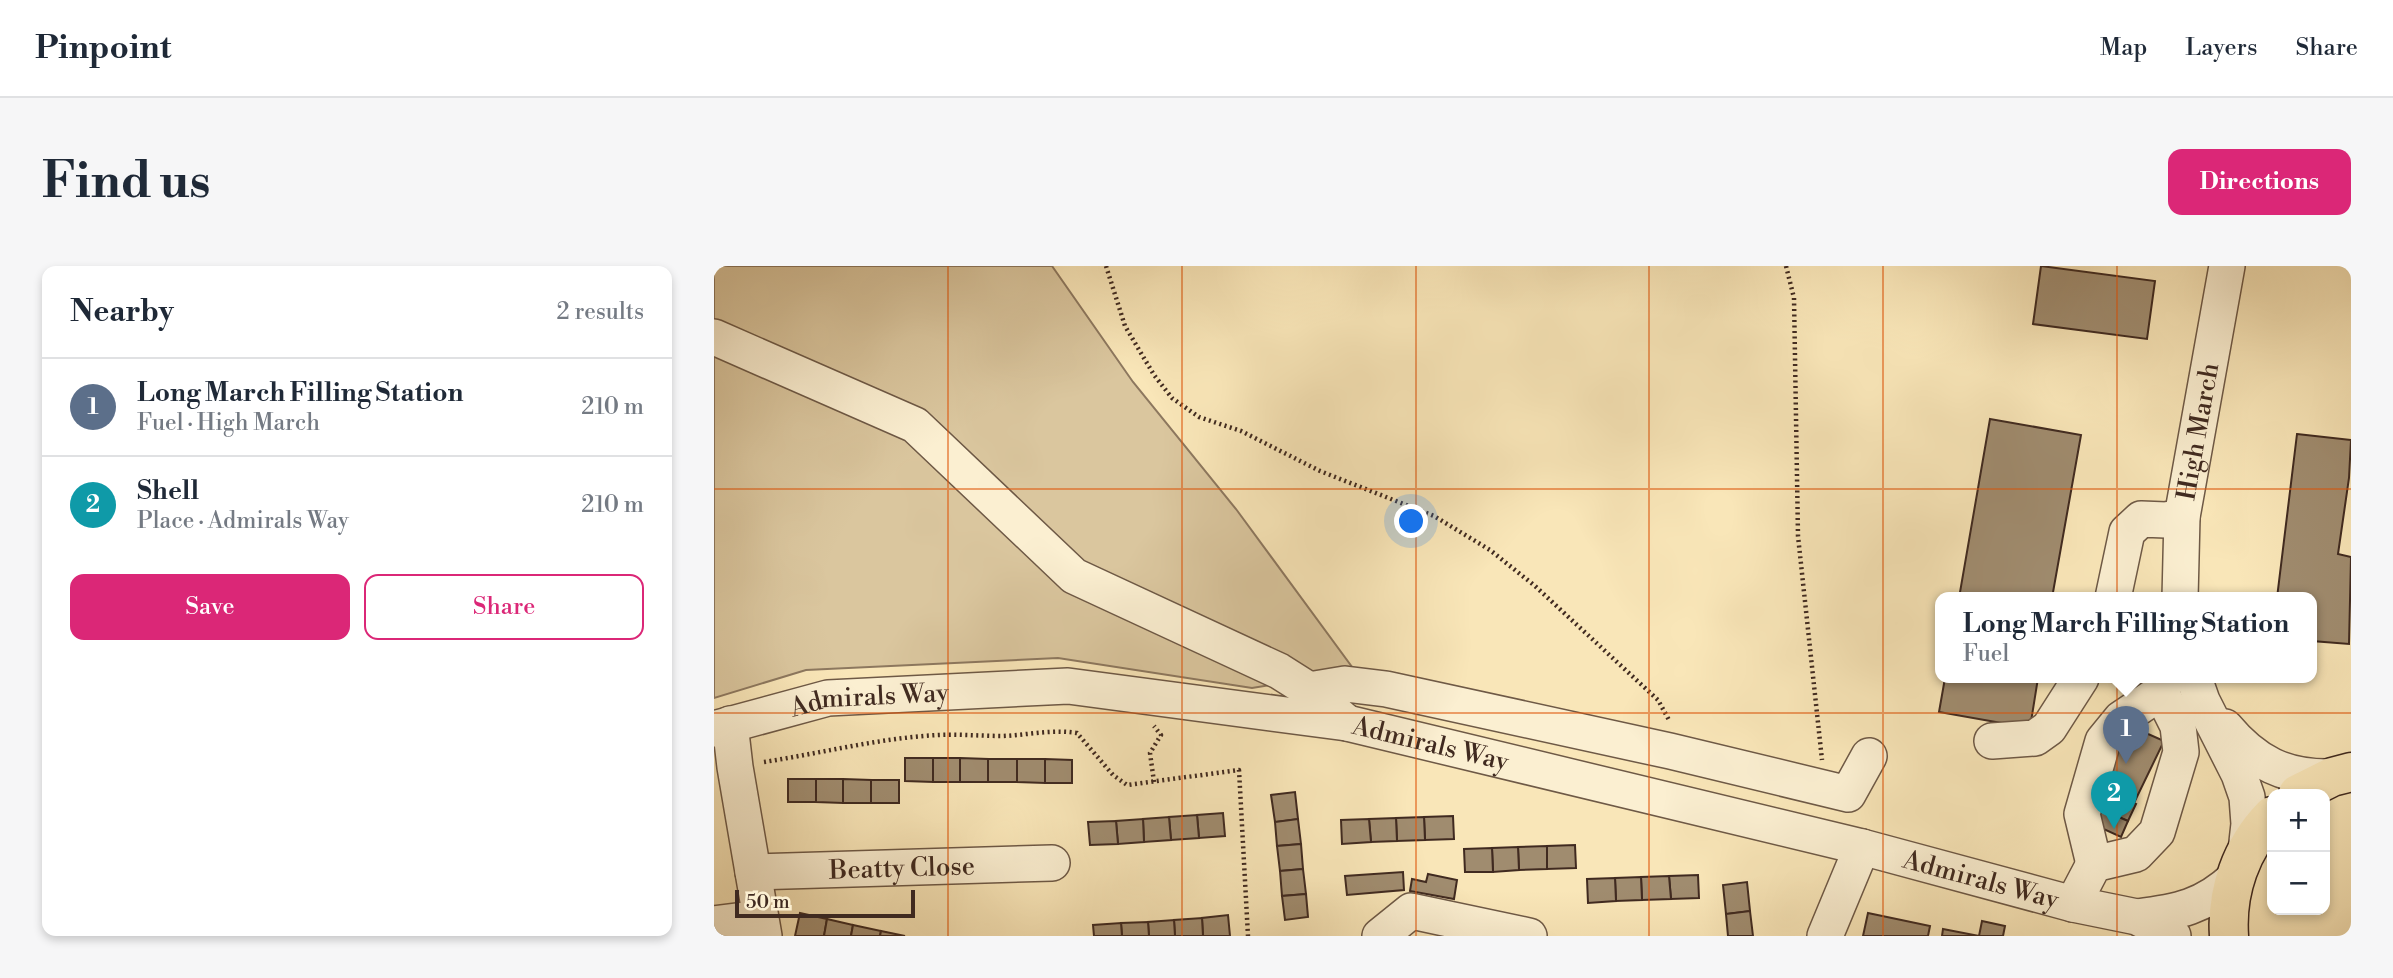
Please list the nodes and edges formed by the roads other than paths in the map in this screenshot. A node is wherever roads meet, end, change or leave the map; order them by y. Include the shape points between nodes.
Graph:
1 (2227, 266) edge
2 (714, 337) edge
3 (2182, 517) junction
4 (2114, 592) edge
5 (2180, 592) edge
6 (2078, 683) edge
7 (2164, 685) edge
8 (1309, 690) junction
9 (2198, 690) edge
10 (1347, 723) junction
11 (722, 727) edge
12 (1992, 741) dead end
13 (1869, 756) dead end
14 (2342, 774) edge
15 (2309, 789) edge
16 (2267, 822) edge
17 (1862, 847) junction
18 (1052, 863) dead end
19 (2094, 864) junction
20 (2240, 864) junction
21 (753, 872) junction
22 (2073, 904) junction
23 (2137, 917) junction
24 (714, 925) edge
25 (762, 927) edge
26 (1380, 936) edge
27 (1529, 936) edge
28 (1825, 936) edge
29 (2173, 936) edge
30 (2229, 936) edge

1 - 3 street, High March
2 - 8 street via 915,425 1074,576 1279,671
3 - 4 street via 2141,519 2127,532
3 - 5 street, High March
6 - 12 street via 2049,728 2035,738
7 - 19 street via 2121,719 2103,741 2082,814
7 - 19 street via 2181,751 2157,832 2136,854
8 - 10 street
8 - 13 street via 1345,684 1386,689 1848,794
9 - 14 street via 2238,743 2258,758 2298,775
9 - 20 street via 2247,797 2249,824
10 - 11 street, Admirals Way via 1068,686 828,698
10 - 17 street, Admirals Way
11 - 21 street via 735,767
14 - 15 main road
16 - 20 main road
17 - 22 street, Admirals Way
17 - 28 street
18 - 21 street, Beatty Close
19 - 22 street
20 - 23 street, Admirals Way via 2220,891 2191,907
20 - 30 main road via 2229,905
21 - 25 street
22 - 23 street, Admirals Way
23 - 29 street, Admirals Way
24 - 25 street
26 - 27 street via 1411,911

